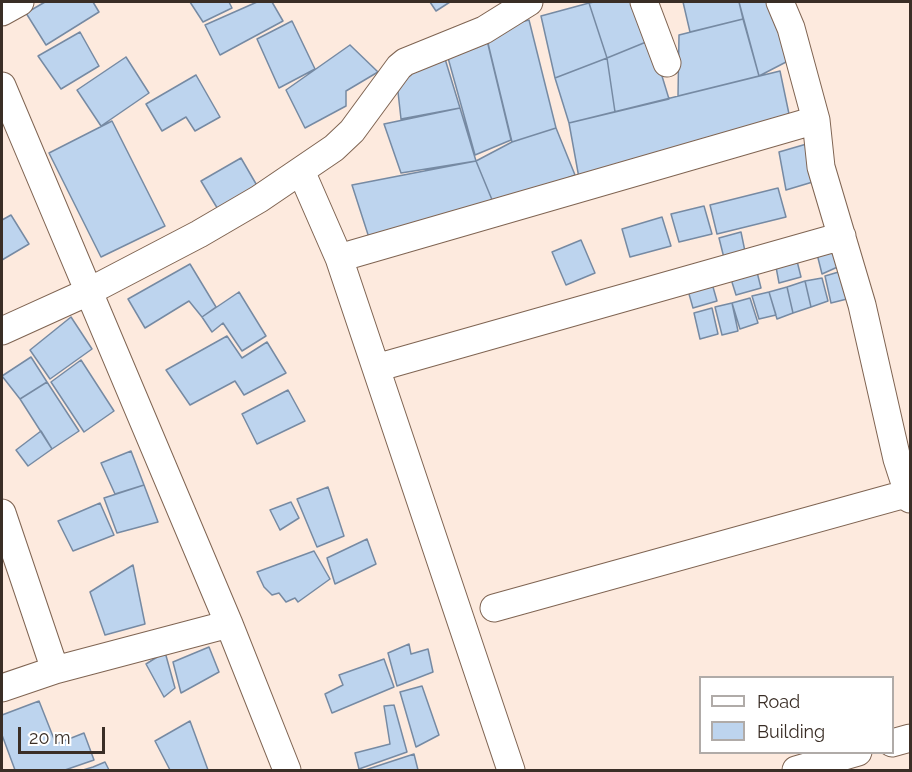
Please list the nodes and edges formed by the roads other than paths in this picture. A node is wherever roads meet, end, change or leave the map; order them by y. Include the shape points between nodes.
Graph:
1 (20, 2) edge
2 (529, 2) edge
3 (644, 2) edge
4 (780, 2) edge
5 (2, 12) edge
6 (667, 63) dead end
7 (2, 86) edge
8 (816, 120) junction
9 (301, 171) junction
10 (842, 236) junction
11 (339, 258) junction
12 (88, 292) junction
13 (2, 331) edge
14 (376, 368) junction
15 (910, 496) edge
16 (2, 513) edge
17 (494, 608) dead end
18 (229, 624) junction
19 (55, 670) junction
20 (2, 688) edge
21 (910, 738) edge
22 (894, 742) edge
23 (855, 754) edge
24 (287, 771) edge
25 (511, 771) edge
26 (796, 771) edge

1 - 5 street
2 - 9 street via 484,30 405,62 352,130
3 - 6 street
4 - 8 street
7 - 12 street
8 - 10 street via 821,167
8 - 11 street
9 - 11 street
9 - 12 street via 199,234
10 - 14 street
10 - 15 street via 862,304 897,459
11 - 14 street
12 - 13 street
12 - 18 street
14 - 25 street
15 - 17 street
16 - 19 street
18 - 19 street
18 - 24 street
19 - 20 street
21 - 22 street
23 - 26 street

